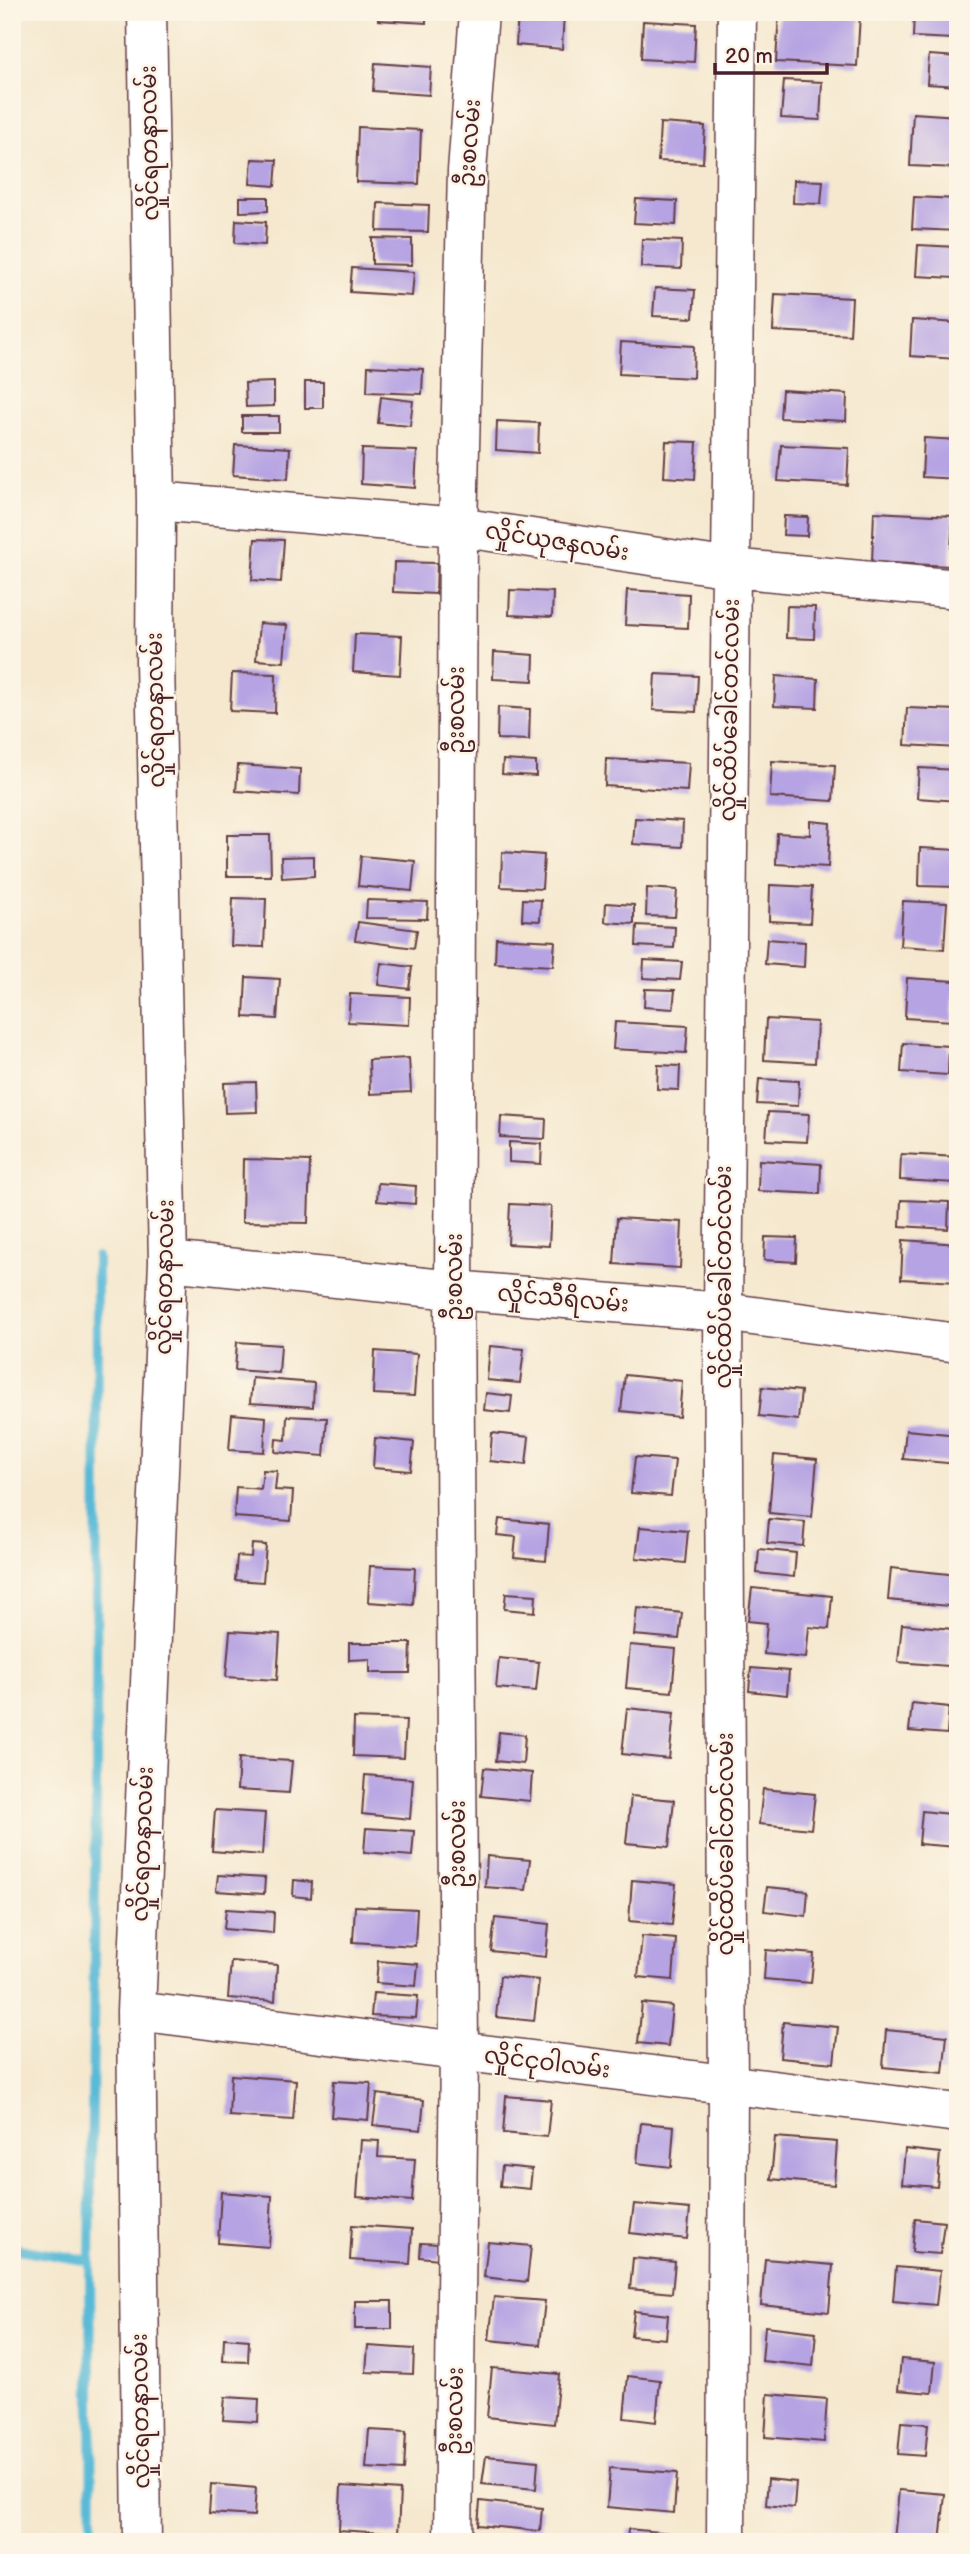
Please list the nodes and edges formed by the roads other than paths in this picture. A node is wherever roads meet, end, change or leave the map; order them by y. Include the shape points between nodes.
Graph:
1 (147, 12) edge
2 (479, 12) edge
3 (737, 12) edge
4 (156, 501) junction
5 (458, 527) junction
6 (731, 568) junction
7 (958, 589) edge
8 (168, 1261) junction
9 (454, 1290) junction
10 (723, 1312) junction
11 (958, 1343) edge
12 (136, 2011) junction
13 (459, 2052) junction
14 (728, 2085) junction
15 (958, 2113) edge
16 (142, 2542) edge
17 (453, 2542) edge
18 (726, 2542) edge

1 - 4 street, လှိုင်ရတနာလမ်း
2 - 5 street, ဦးစလမ်း via 467,171
3 - 6 street, လှိုင်ထိပ်ခေါင်တင်လမ်း
4 - 5 street, လှိုင်ယုဇနလမ်း
4 - 8 street, လှိုင်ရတနာလမ်း via 155,662
5 - 6 street, လှိုင်ယုဇနလမ်း
5 - 9 street, ဦးစလမ်း
6 - 7 street, လှိုင်ယုဇနလမ်း
6 - 10 street, လှိုင်ထိပ်ခေါင်တင်လမ်း
8 - 9 street, လှိုင်သီရိလမ်း
8 - 12 street, လှိုင်ရတနာလမ်း
9 - 10 street, လှိုင်သီရိလမ်း
9 - 13 street, ဦးစလမ်း
10 - 11 street, လှိုင်သီရိလမ်း
10 - 14 street, လှိုင်ထိပ်ခေါင်တင်လမ်း
12 - 13 street, လှိုင်ငုဝါလမ်း
12 - 16 street, လှိုင်ရတနာလမ်း
13 - 14 street, လှိုင်ငုဝါလမ်း
13 - 17 street, ဦးစလမ်း
14 - 15 street, လှိုင်ငုဝါလမ်း
14 - 18 street, လှိုင်ထိပ်ခေါင်တင်လမ်း

